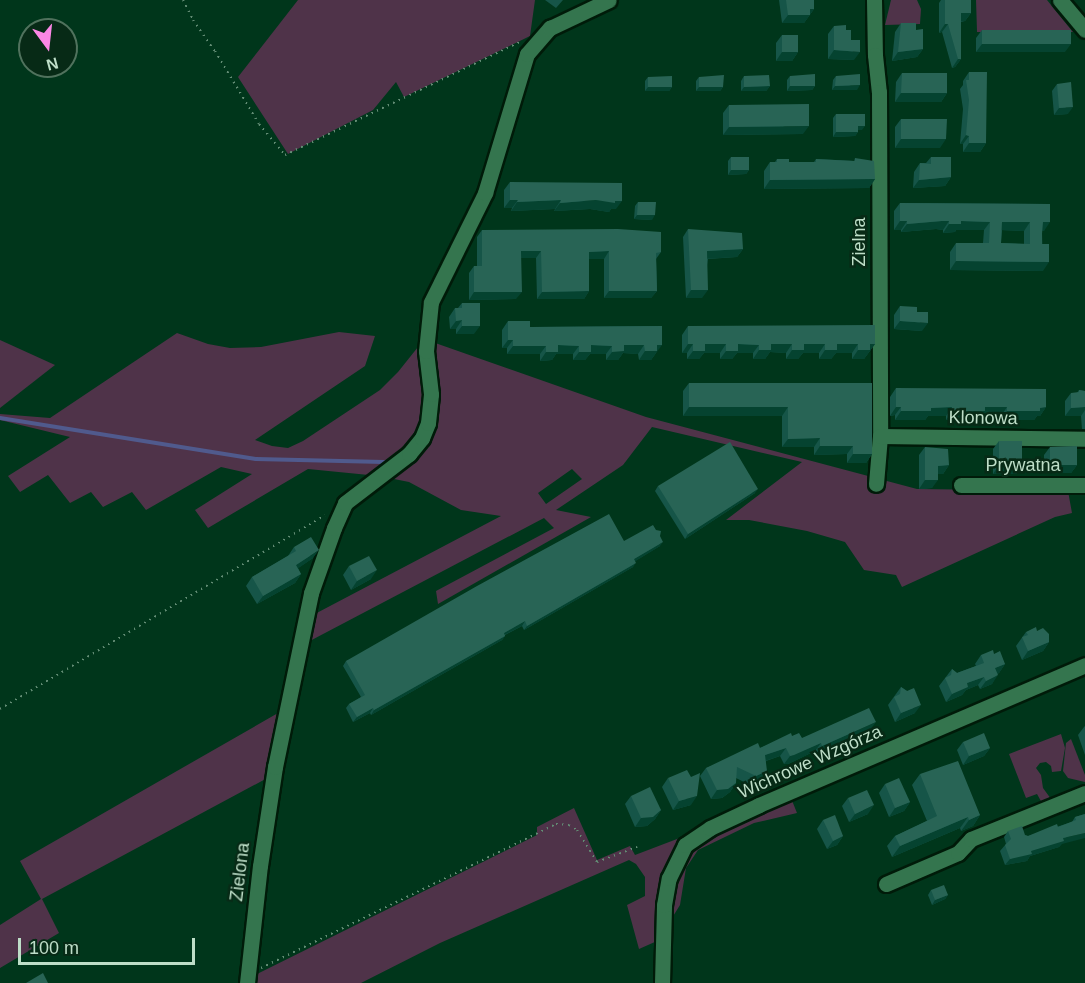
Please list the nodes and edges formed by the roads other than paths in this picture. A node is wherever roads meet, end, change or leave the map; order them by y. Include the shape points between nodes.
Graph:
1 (609, 0) edge
2 (874, 0) edge
3 (1060, 0) edge
4 (1085, 30) edge
5 (880, 436) junction
6 (1085, 439) edge
7 (876, 484) dead end
8 (961, 485) dead end
9 (1085, 485) edge
10 (1085, 665) edge
11 (1085, 793) edge
12 (886, 884) dead end
13 (248, 979) edge
14 (662, 983) edge

1 - 13 street, Zielona via 550,28 528,54 485,193 431,302 426,351 431,394 422,438 409,453 345,503 334,528 311,594 275,767
2 - 5 street, Zielna via 879,92
3 - 4 street
5 - 6 street, Klonowa
5 - 7 street, Zielna
8 - 9 street, Prywatna
10 - 14 street, Wichrowe Wzgórza via 776,797 685,845 669,878 664,905
11 - 12 street via 971,839 958,853

